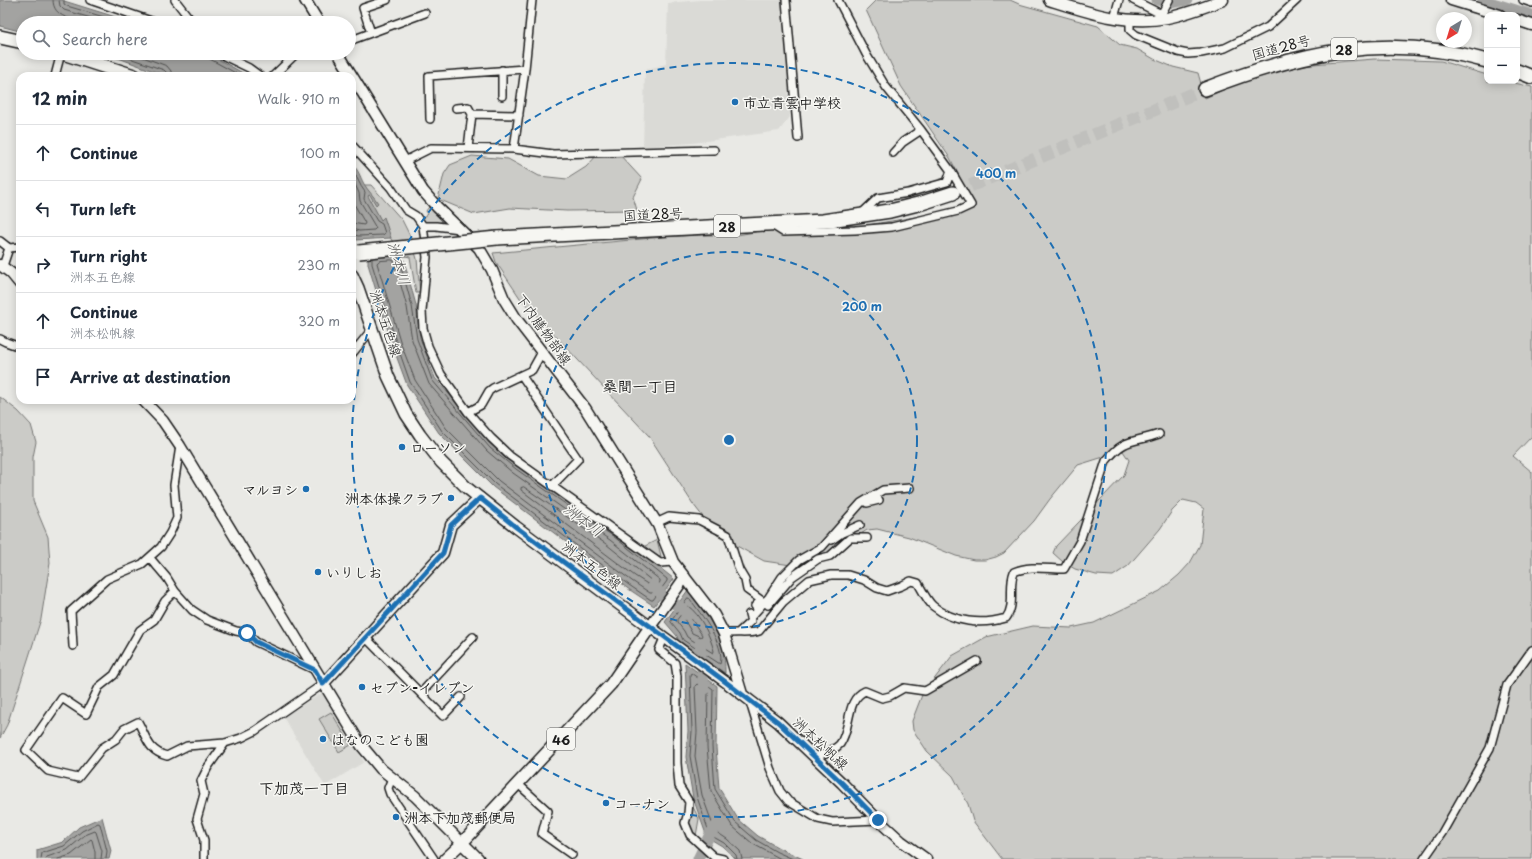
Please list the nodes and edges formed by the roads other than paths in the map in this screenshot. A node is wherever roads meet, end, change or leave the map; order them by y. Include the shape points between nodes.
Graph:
1 (90, 0) edge
2 (174, 0) edge
3 (305, 0) edge
4 (387, 0) edge
5 (532, 0) edge
6 (786, 0) edge
7 (838, 0) edge
8 (1049, 0) edge
9 (1119, 0) edge
10 (1133, 0) edge
11 (1169, 0) edge
12 (1223, 0) edge
13 (1297, 0) edge
14 (1451, 0) edge
15 (1523, 0) edge
16 (1532, 3) edge
17 (1490, 12) edge
18 (425, 13) dead end
19 (137, 16) edge
20 (187, 16) edge
21 (315, 16) edge
22 (1114, 18) junction
23 (1130, 21) junction
24 (1520, 21) edge
25 (1532, 25) edge
26 (372, 33) junction
27 (0, 37) edge
28 (356, 39) edge
29 (16, 40) edge
30 (60, 60) edge
31 (84, 60) edge
32 (234, 60) edge
33 (290, 60) edge
34 (342, 60) edge
35 (1484, 60) edge
36 (525, 69) junction
37 (502, 70) junction
38 (56, 72) edge
39 (121, 72) edge
40 (254, 72) edge
41 (277, 72) edge
42 (350, 72) edge
43 (1520, 72) edge
44 (1532, 77) edge
45 (356, 82) edge
46 (1205, 89) tunnel mouth
47 (502, 96) dead end
48 (456, 108) dead end
49 (472, 114) junction
50 (519, 115) junction
51 (430, 119) dead end
52 (921, 130) junction
53 (798, 138) dead end
54 (468, 148) junction
55 (356, 149) edge
56 (514, 149) junction
57 (714, 150) dead end
58 (893, 153) dead end
59 (405, 161) junction
60 (951, 171) junction
61 (953, 192) tunnel mouth
62 (858, 217) junction
63 (771, 224) junction
64 (423, 226) junction
65 (460, 229) junction
66 (0, 241) edge
67 (16, 247) edge
68 (9, 248) junction
69 (356, 253) edge
70 (2, 265) edge
71 (16, 280) edge
72 (356, 284) edge
73 (372, 329) junction
74 (0, 339) edge
75 (16, 345) edge
76 (356, 349) edge
77 (542, 352) junction
78 (522, 376) junction
79 (147, 404) edge
80 (468, 412) junction
81 (1159, 434) dead end
82 (180, 446) junction
83 (552, 486) junction
84 (910, 488) dead end
85 (480, 498) junction
86 (879, 500) dead end
87 (859, 505) junction
88 (656, 523) junction
89 (860, 525) dead end
90 (866, 538) dead end
91 (822, 547) junction
92 (150, 558) junction
93 (674, 562) junction
94 (684, 580) junction
95 (175, 591) junction
96 (751, 620) junction
97 (653, 623) junction
98 (740, 632) junction
99 (724, 634) junction
100 (473, 637) dead end
101 (366, 638) junction
102 (664, 638) junction
103 (73, 646) dead end
104 (1532, 650) edge
105 (977, 662) dead end
106 (315, 670) junction
107 (323, 684) junction
108 (421, 693) junction
109 (462, 697) dead end
110 (746, 697) junction
111 (225, 743) junction
112 (815, 757) junction
113 (392, 778) junction
114 (518, 784) junction
115 (878, 820) junction
116 (462, 843) junction
117 (572, 855) dead end
118 (204, 859) edge
119 (434, 859) edge
120 (444, 859) edge
121 (478, 859) edge
122 (723, 859) edge
123 (926, 859) edge
124 (1424, 859) edge

1 - 19 street
2 - 20 street
3 - 21 main road
4 - 26 street via 363,8
5 - 36 street
6 - 53 street
7 - 52 street via 886,87
8 - 22 main road
9 - 22 street
10 - 11 street via 1162,13
12 - 23 main road via 1167,18
13 - 23 street via 1268,27 1225,48 1202,53 1178,52 1136,35 1130,30
14 - 17 main road
15 - 16 street
18 - 26 street
22 - 23 main road
24 - 25 main road
26 - 28 street
27 - 29 highway
30 - 38 street
31 - 39 highway
32 - 40 street
33 - 41 street
34 - 42 main road, 下内膳物部線
35 - 46 highway, 国道28号 / 28 via 1443,51 1412,48 1349,49 1319,53 1261,68
36 - 37 street
36 - 50 street
37 - 47 street
37 - 51 street via 430,76
43 - 44 highway
45 - 59 main road, 下内膳物部線
48 - 49 street via 468,107
49 - 50 street
49 - 54 street
50 - 56 street
52 - 58 street via 903,142
52 - 60 street
54 - 56 street
54 - 59 street via 431,148
55 - 64 street via 391,188 406,210 416,216
56 - 57 street via 553,154
59 - 65 main road, 下内膳物部線 via 428,196
60 - 62 street via 947,182 878,198
60 - 63 street via 971,205 958,211 892,227 855,230 783,232
61 - 62 highway, 国道28号 / 28 via 922,203
62 - 63 highway, 国道28号 / 28
63 - 69 highway, 国道28号 / 28, bridge via 497,238
64 - 65 street
64 - 80 street via 428,257 422,311 423,328 435,364
65 - 77 main road, 下内膳物部線 via 479,248 504,299
66 - 68 street
67 - 68 street
68 - 70 street
70 - 71 main road
72 - 73 main road, 洲本五色線
73 - 76 street
73 - 85 main road, 洲本五色線 via 388,376 420,435 453,475
74 - 75 street
77 - 78 street via 532,370
77 - 88 main road, 下内膳物部線 via 586,408
78 - 80 street via 493,388 481,405
78 - 83 street via 578,459
79 - 82 main road via 163,421
80 - 83 street via 510,456
81 - 98 street via 1127,442 1106,461 1080,541 1064,569 1028,568 1014,572 1011,611 1006,618 967,622 946,614 932,605 918,583 911,581 887,590 848,575 831,575 809,580 783,602 760,631
82 - 92 street via 174,485 177,518 161,547
82 - 106 main road
83 - 93 street via 660,563
84 - 87 street via 883,490
85 - 97 main road, 洲本五色線 via 516,527
85 - 101 main road via 451,525 443,553
86 - 87 street
87 - 91 street
88 - 93 main road, 下内膳物部線
88 - 96 street via 669,517 699,520 728,535 747,590 761,600 748,614
89 - 91 street via 842,533
90 - 96 street via 850,538 830,556 818,559 792,578
91 - 96 street via 799,560 782,577
92 - 95 street via 168,578
92 - 103 street via 107,580 71,610
93 - 94 main road, 下内膳物部線
94 - 97 main road
94 - 99 main road, 下内膳物部線 via 714,615
95 - 106 street via 192,610 207,620 247,633 256,642
95 - 111 street via 165,601 154,620 140,630 114,675 100,687 86,714 62,698 26,750 48,771 78,778 102,748 116,739 124,729 138,722 150,747 158,754 167,756 187,746
96 - 98 street
97 - 102 main road, 洲本松帆線
97 - 114 main road, 46 via 611,684
98 - 99 street
99 - 110 main road, 下内膳物部線
100 - 108 street
101 - 107 main road
101 - 108 street
102 - 110 main road, 洲本松帆線
102 - 122 street via 659,650 675,663 677,676 679,786 689,802 685,823 690,835 714,857
104 - 124 street via 1507,685 1490,748 1442,833
105 - 112 street via 925,690 904,688 882,698 865,691 858,694 854,699 846,733 839,744 829,752
106 - 107 main road
107 - 111 street via 254,732
107 - 113 main road via 361,744 381,769
108 - 109 street via 443,716
110 - 112 main road, 洲本松帆線 via 794,736
110 - 115 street via 770,768 780,791 788,801 818,819 832,822
111 - 118 street via 202,780 204,794 197,819 204,840
112 - 115 main road, 洲本松帆線
113 - 116 main road via 415,796
113 - 119 street via 388,788 390,794
114 - 116 main road, 46
114 - 117 street via 548,811 542,834
115 - 123 main road, 洲本松帆線
116 - 120 main road
116 - 121 main road

